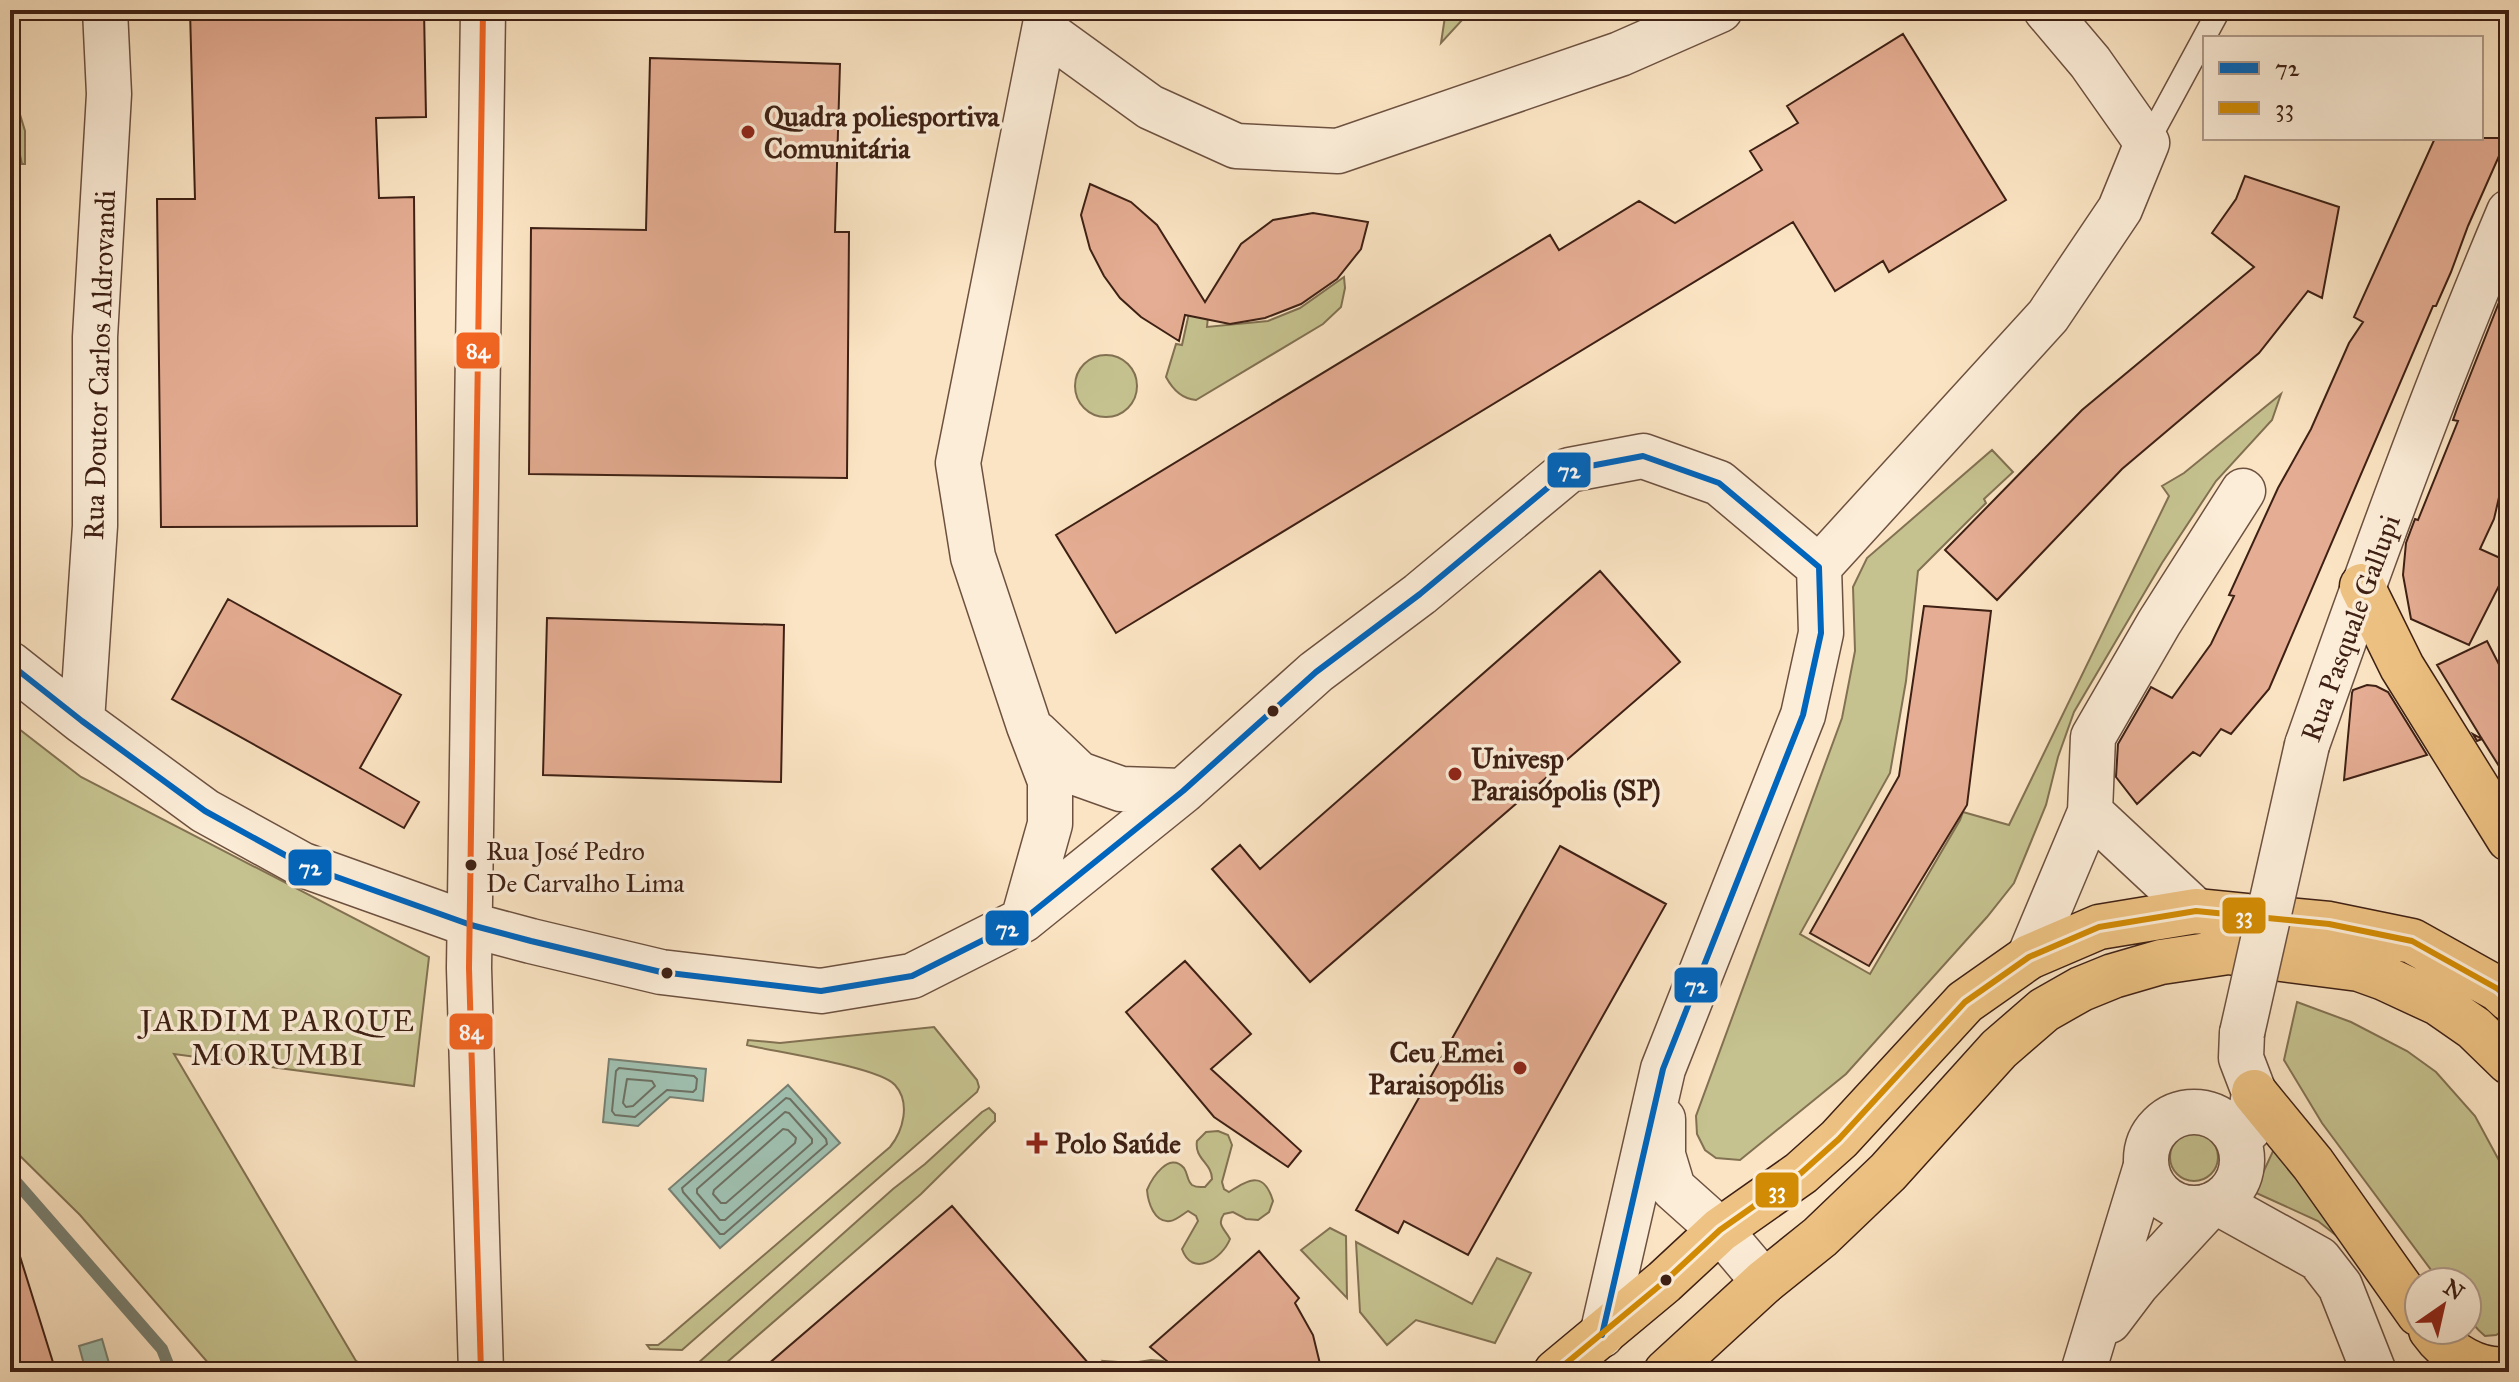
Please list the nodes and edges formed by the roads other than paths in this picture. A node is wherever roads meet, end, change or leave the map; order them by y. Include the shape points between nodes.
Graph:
1 (105, 10) edge
2 (483, 10) edge
3 (1720, 10) edge
4 (2046, 10) edge
5 (2219, 10) edge
6 (1046, 20) edge
7 (2205, 36) edge
8 (2203, 40) edge
9 (2147, 143) junction
10 (2509, 212) edge
11 (2243, 491) dead end
12 (1819, 567) junction
13 (2362, 586) junction
14 (10, 664) edge
15 (82, 721) junction
16 (1029, 726) junction
17 (1183, 791) junction
18 (2090, 812) junction
19 (2509, 839) edge
20 (2196, 911) junction
21 (1023, 920) junction
22 (471, 925) junction
23 (2029, 957) junction
24 (2509, 999) edge
25 (2246, 1061) junction
26 (2509, 1062) edge
27 (1663, 1069) junction
28 (2177, 1115) junction
29 (2242, 1155) junction
30 (2145, 1169) junction
31 (2214, 1205) junction
32 (1720, 1230) junction
33 (1764, 1282) junction
34 (2403, 1291) edge
35 (1602, 1335) junction
36 (2444, 1346) edge
37 (2089, 1356) edge
38 (2509, 1369) edge
39 (481, 1372) edge
40 (1556, 1372) edge
41 (1666, 1372) edge
42 (2374, 1372) edge

1 - 15 street, Rua Doutor Carlos Aldrovandi via 109,94 95,337 95,526
2 - 22 street
3 - 6 street via 1620,54 1338,151 1236,146 1150,107
4 - 9 street
5 - 7 lane
6 - 16 street via 958,463 973,557
8 - 9 lane
9 - 12 street via 2120,209 2048,316
10 - 13 street, Rua Pasquale Gallupi
11 - 18 street via 2093,737
12 - 17 street via 1719,483 1643,456 1569,470 1316,672
12 - 27 street via 1821,633 1803,715
13 - 19 main road via 2402,667
13 - 25 street, Rua Pasquale Gallupi, bridge via 2307,745
14 - 15 street
15 - 22 street via 205,811 303,865
16 - 17 street via 1079,774 1121,789
16 - 21 street via 1050,781 1050,824
17 - 21 street
18 - 20 street
18 - 23 street
20 - 23 main road via 2099,927
20 - 24 main road via 2329,924 2412,941
21 - 22 street via 912,976 821,991 661,972
22 - 39 street
23 - 32 main road via 1965,1002 1801,1173
25 - 28 street
25 - 29 street, Rua Pasquale Gallupi via 2252,1116
25 - 34 main road
26 - 33 main road via 2438,1003 2359,969 2228,952 2113,976 2044,1010 1999,1049 1888,1172
27 - 32 street via 1663,1155 1673,1188
27 - 35 street
28 - 29 street via 2201,1112 2216,1117 2238,1139
28 - 30 street via 2149,1138
29 - 31 street via 2234,1187
30 - 31 street via 2162,1197 2176,1205
30 - 37 street
31 - 37 street via 2137,1284
31 - 42 street via 2319,1259 2340,1286
32 - 33 street
32 - 35 main road
33 - 41 main road
35 - 40 main road
36 - 38 main road via 2470,1363 2493,1371

